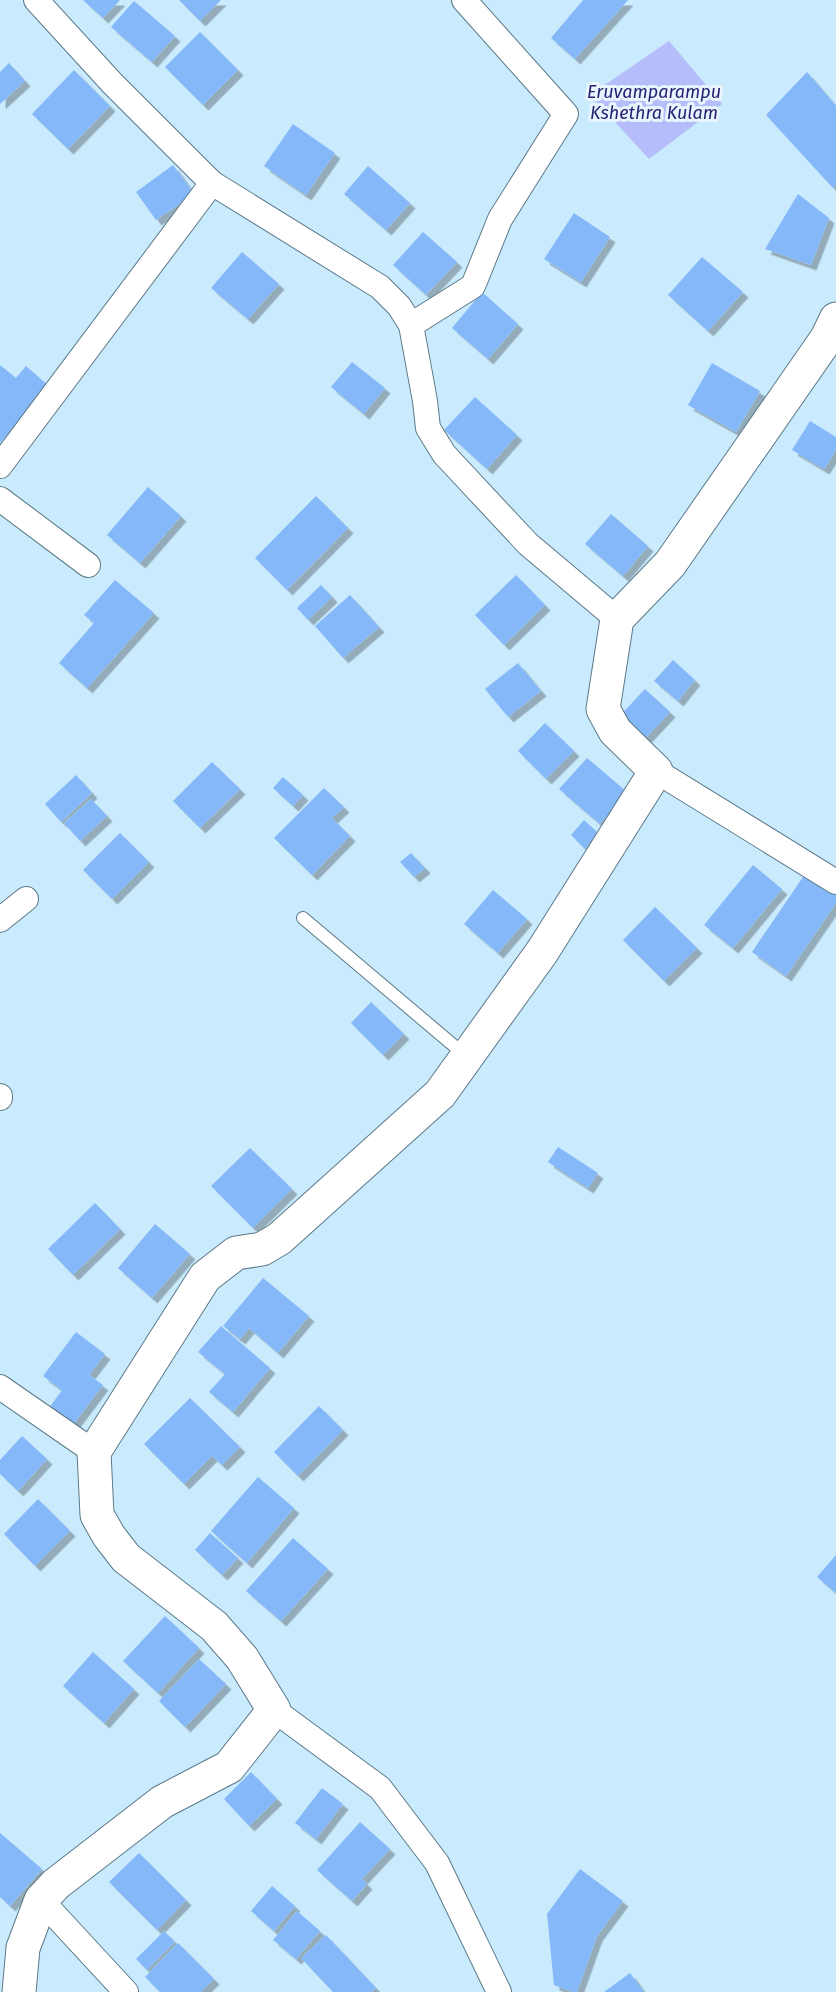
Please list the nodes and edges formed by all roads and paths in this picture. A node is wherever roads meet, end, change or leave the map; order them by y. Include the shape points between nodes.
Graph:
1 (37, 0) edge
2 (464, 0) edge
3 (212, 183) junction
4 (836, 320) edge
5 (411, 325) junction
6 (0, 466) edge
7 (0, 499) edge
8 (88, 566) dead end
9 (617, 619) junction
10 (656, 771) junction
11 (836, 882) edge
12 (26, 899) dead end
13 (303, 918) dead end
14 (0, 920) edge
15 (467, 1057) junction
16 (0, 1387) edge
17 (94, 1452) junction
18 (274, 1710) junction
19 (41, 1900) junction
20 (19, 1992) edge
21 (126, 1992) edge
22 (498, 1992) edge

1 - 3 street
2 - 5 street via 566,114 500,219 473,286
3 - 5 street via 380,288 399,306
3 - 6 street
4 - 9 street via 670,564
5 - 9 street via 428,428 444,454 528,544
7 - 8 street
9 - 10 street via 603,709 615,731
10 - 11 street
10 - 15 street via 542,952
12 - 14 street
13 - 15 lane
15 - 17 street via 440,1095 279,1239 262,1249 236,1253 206,1277
16 - 17 street
17 - 18 street via 97,1515 109,1536 126,1558 214,1626 242,1658
18 - 19 street via 229,1767 162,1802
18 - 22 street via 380,1788 437,1863
19 - 20 street via 23,1948
19 - 21 street

